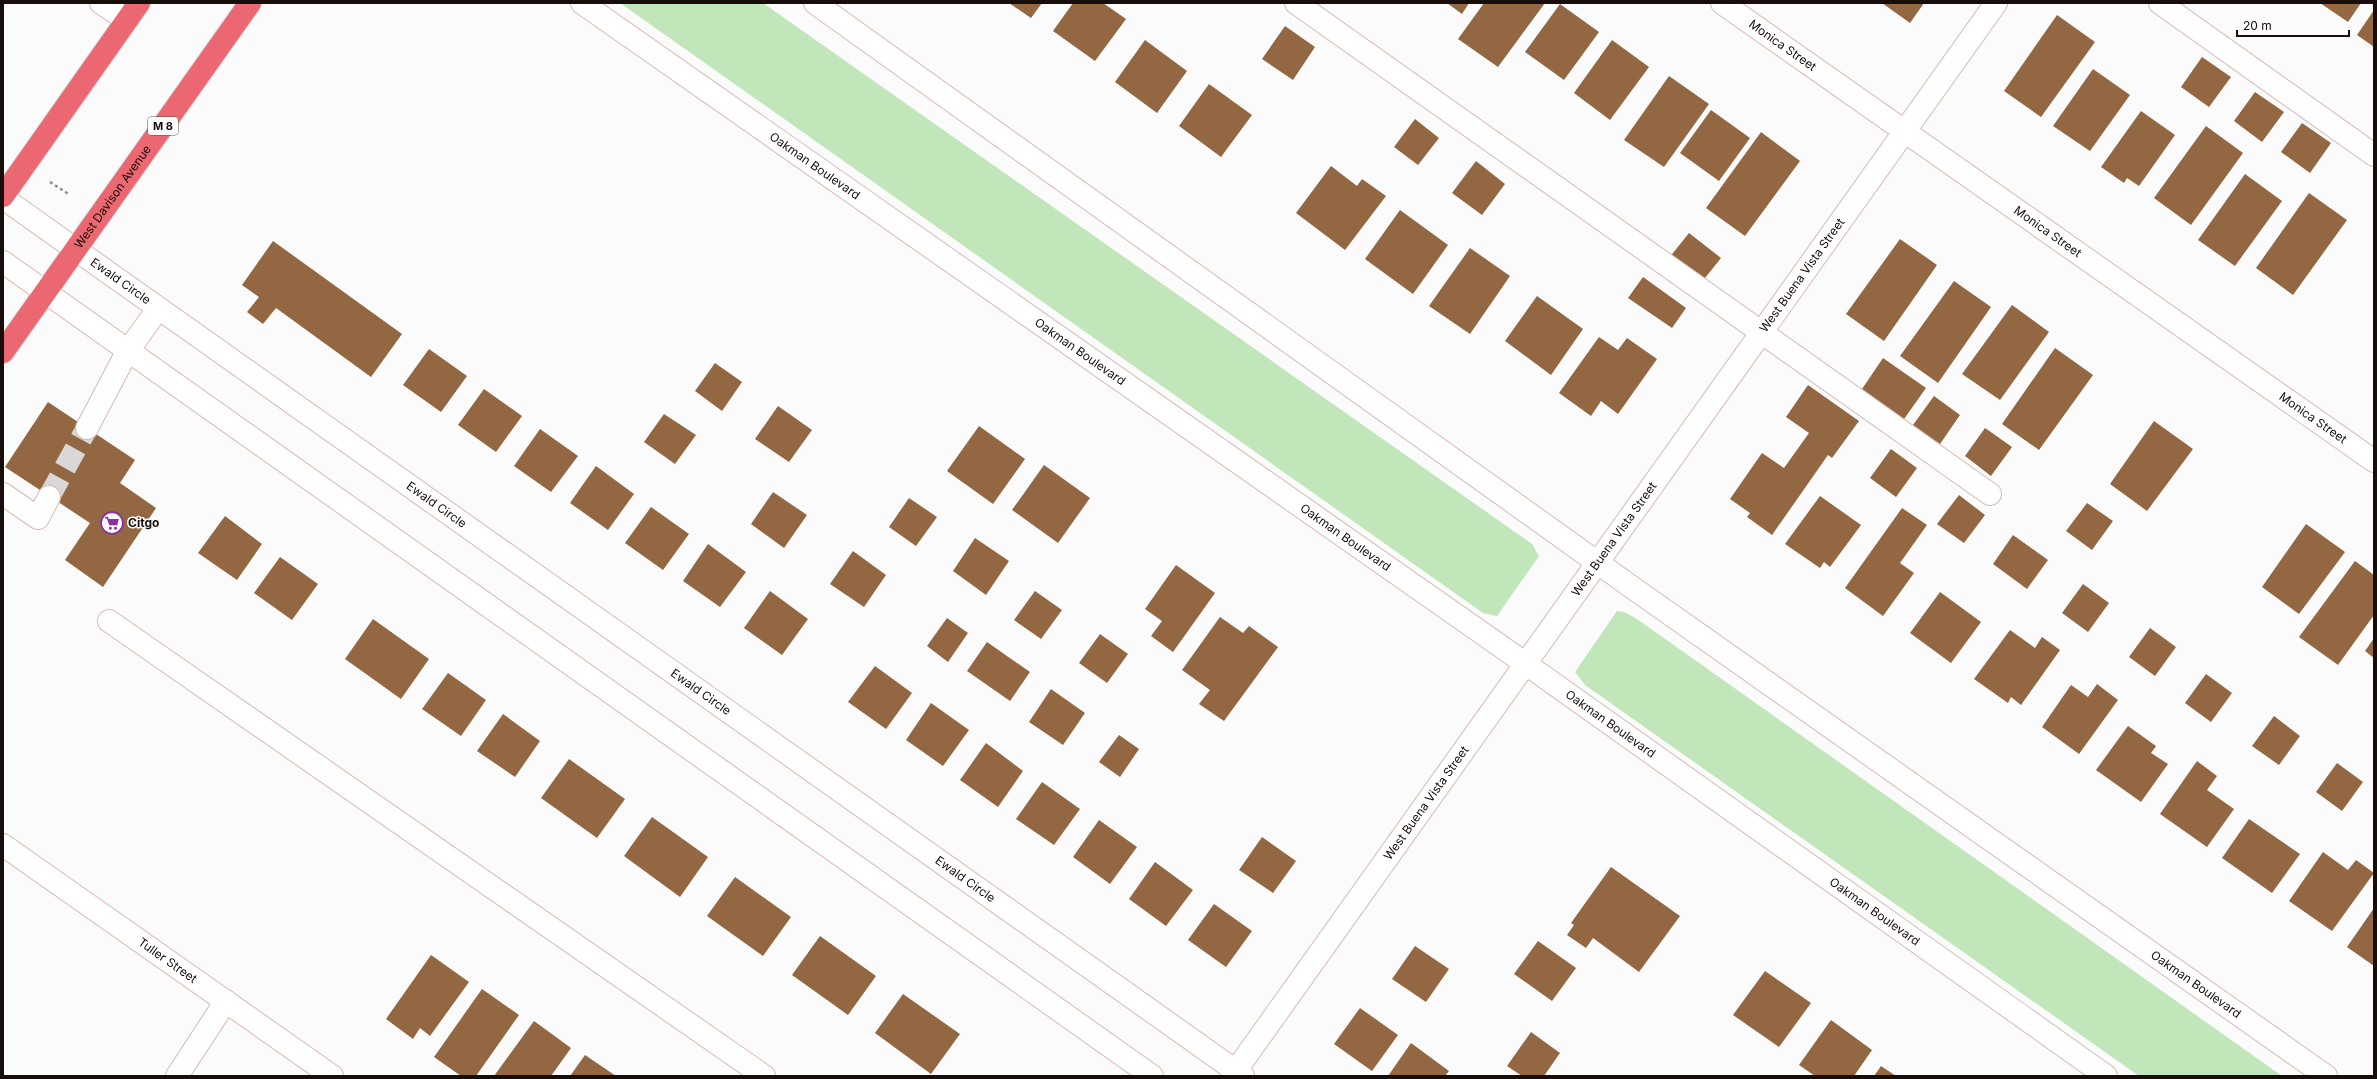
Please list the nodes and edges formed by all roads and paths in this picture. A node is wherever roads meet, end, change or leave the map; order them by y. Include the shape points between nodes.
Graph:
1 (101, 3) edge
2 (139, 3) edge
3 (250, 3) edge
4 (582, 3) edge
5 (815, 3) edge
6 (1296, 3) edge
7 (1722, 3) edge
8 (1996, 3) edge
9 (2160, 3) edge
10 (127, 20) junction
11 (1904, 131) junction
12 (2374, 155) edge
13 (45, 178) dead end
14 (70, 195) dead end
15 (3, 197) edge
16 (76, 250) junction
17 (3, 262) edge
18 (45, 293) junction
19 (158, 309) junction
20 (1761, 332) junction
21 (3, 352) edge
22 (127, 352) junction
23 (87, 428) tunnel mouth
24 (2374, 461) edge
25 (3, 494) edge
26 (1990, 494) dead end
27 (50, 497) tunnel mouth
28 (1598, 562) junction
29 (108, 621) dead end
30 (1526, 664) junction
31 (3, 845) edge
32 (226, 1001) junction
33 (1237, 1074) edge
34 (177, 1076) edge
35 (332, 1076) edge
36 (764, 1076) edge
37 (1152, 1076) edge
38 (2106, 1076) edge
39 (2326, 1076) edge

1 - 10 street
2 - 10 highway
3 - 16 highway, West Davison Avenue / M 8
4 - 30 street, Oakman Boulevard
5 - 28 street, Oakman Boulevard
6 - 20 street
7 - 11 street, Monica Street
8 - 11 street, West Buena Vista Street
9 - 12 street
10 - 15 highway
11 - 20 street, West Buena Vista Street
11 - 24 street, Monica Street
13 - 14 path
15 - 16 street, Ewald Circle
16 - 18 highway, West Davison Avenue / M 8
16 - 19 street, Ewald Circle
17 - 18 street
18 - 21 highway, West Davison Avenue / M 8
18 - 22 street
19 - 22 street, Ewald Circle
19 - 33 street, Ewald Circle
20 - 26 street
20 - 28 street, West Buena Vista Street
22 - 23 street, Ewald Circle
22 - 37 street
25 - 27 street via 38,518
28 - 30 street, West Buena Vista Street
28 - 39 street, Oakman Boulevard
29 - 36 street
30 - 33 street, West Buena Vista Street
30 - 38 street, Oakman Boulevard
31 - 32 street, Tuller Street
32 - 34 street
32 - 35 street, Tuller Street

